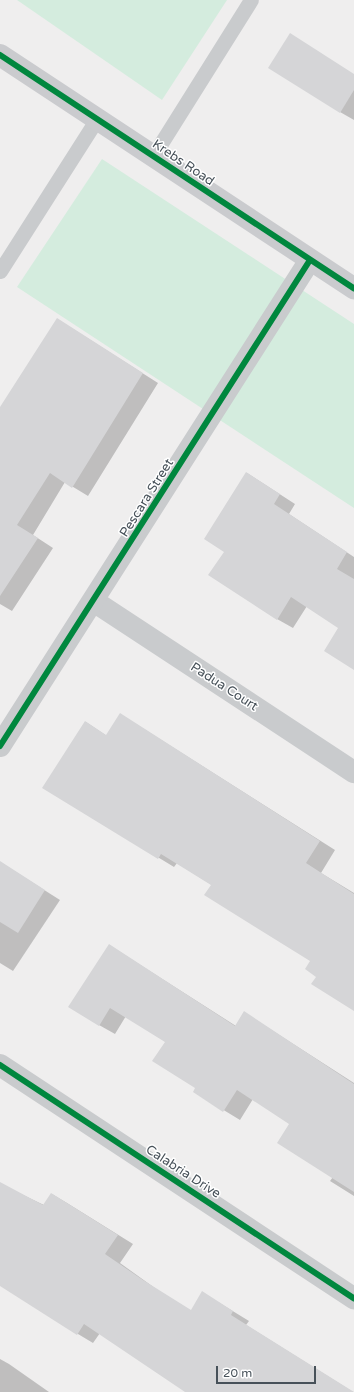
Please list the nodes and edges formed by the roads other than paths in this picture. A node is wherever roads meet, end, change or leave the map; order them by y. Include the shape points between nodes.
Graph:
1 (251, 0) edge
2 (0, 55) edge
3 (97, 119) junction
4 (153, 156) junction
5 (310, 260) junction
6 (2, 265) edge
7 (354, 288) edge
8 (95, 602) junction
9 (0, 746) edge
10 (354, 772) edge
11 (0, 1066) edge
12 (354, 1298) edge

1 - 4 lane
2 - 3 street, Krebs Road
3 - 4 street, Krebs Road
3 - 6 lane
4 - 5 street, Krebs Road
5 - 7 street, Krebs Road
5 - 8 street, Pescara Street
8 - 9 street, Pescara Street
8 - 10 street, Padua Court
11 - 12 street, Calabria Drive

